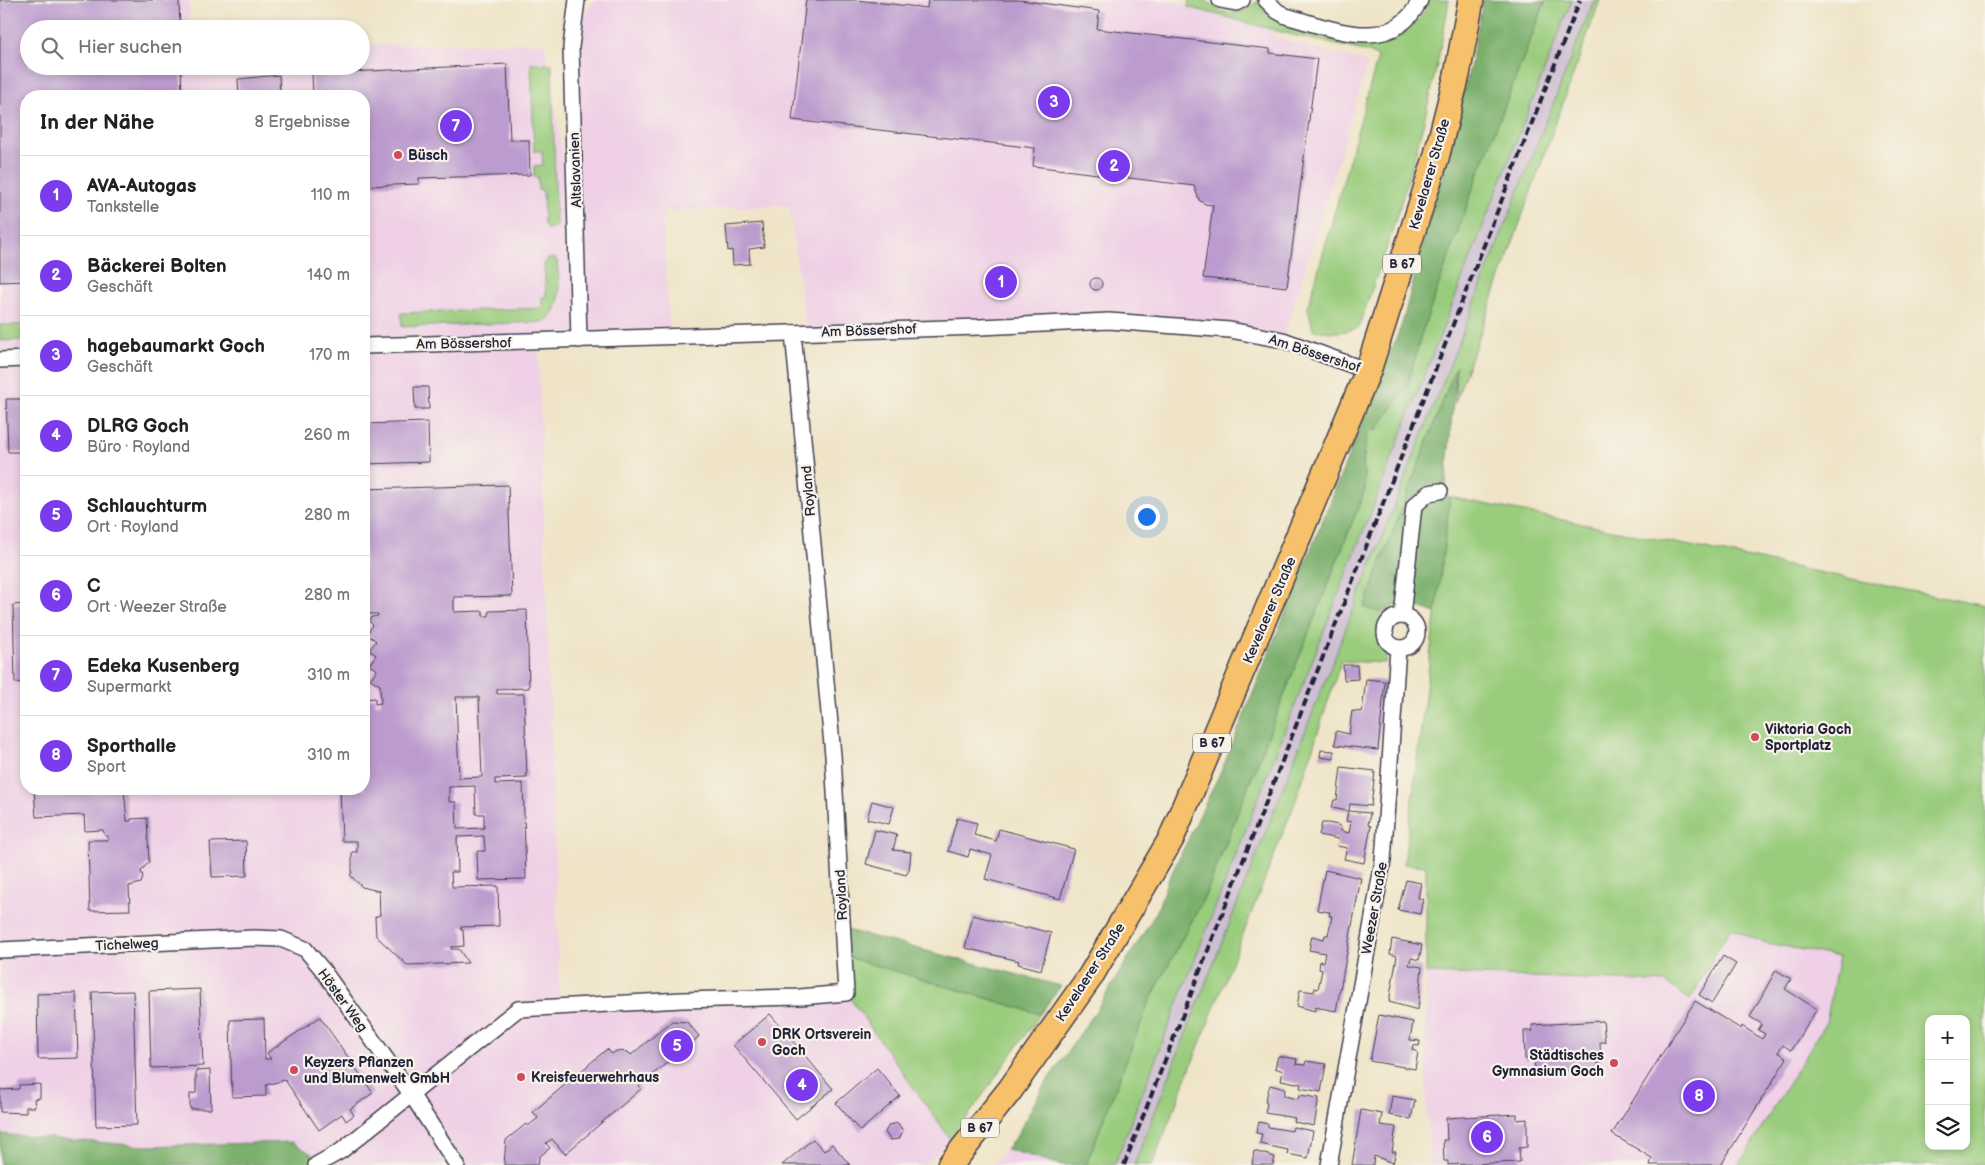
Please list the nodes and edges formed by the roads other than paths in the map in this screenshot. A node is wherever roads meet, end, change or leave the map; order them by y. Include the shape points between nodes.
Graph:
1 (576, 0) edge
2 (1220, 0) edge
3 (1242, 0) edge
4 (1266, 0) edge
5 (1420, 0) edge
6 (1471, 0) edge
7 (793, 332) junction
8 (579, 340) junction
9 (370, 346) edge
10 (20, 359) edge
11 (0, 360) edge
12 (1368, 371) junction
13 (1440, 491) dead end
14 (1402, 616) junction
15 (1398, 648) junction
16 (254, 938) joint
17 (0, 950) edge
18 (411, 1094) junction
19 (316, 1165) edge
20 (457, 1165) edge
21 (950, 1165) edge
22 (1329, 1165) edge

1 - 8 street, Altslavanien via 571,47
2 - 3 street via 1236,3
4 - 5 street via 1286,16 1372,35 1383,34 1402,23
6 - 12 main road, Kevelaerer Straße / B 67 via 1457,75 1436,158
7 - 8 street, Am Bössershof
7 - 12 street, Am Bössershof via 1109,320 1230,330 1283,340
7 - 18 street, Royland via 833,755 846,993 518,1010
8 - 9 street, Am Bössershof
10 - 11 street
12 - 21 main road, Kevelaerer Straße / B 67 via 1172,839 1090,977 1010,1090
13 - 14 street via 1428,493 1414,506
14 - 15 street via 1389,621 1385,630 1390,644
14 - 15 street via 1412,621 1417,637 1410,646
15 - 22 street, Weezer Straße via 1383,861
16 - 17 street, Tichelweg
16 - 18 street, Höster Weg via 281,939 305,949
18 - 19 street via 341,1151
18 - 20 street, Höster Weg

